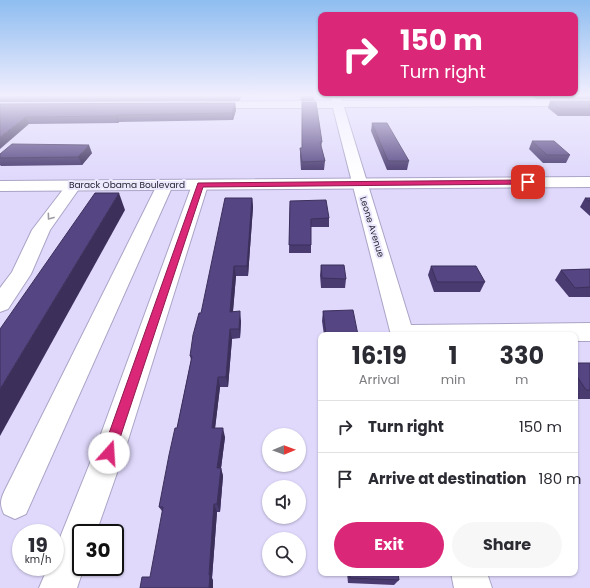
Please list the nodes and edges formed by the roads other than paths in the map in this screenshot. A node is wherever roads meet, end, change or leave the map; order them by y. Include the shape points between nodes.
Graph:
1 (342, 122) edge
2 (590, 182) edge
3 (359, 183) junction
4 (165, 185) junction
5 (200, 185) junction
6 (0, 186) edge
7 (73, 186) junction
8 (0, 304) edge
9 (402, 332) edge
10 (578, 332) edge
11 (590, 332) edge
12 (14, 503) dead end
13 (470, 576) edge
14 (58, 588) edge
15 (473, 588) edge

1 - 3 street, Leone Avenue
2 - 3 main road, Barack Obama Boulevard
3 - 5 main road, Barack Obama Boulevard
3 - 9 street, Leone Avenue
4 - 5 main road, Barack Obama Boulevard
4 - 7 main road, Barack Obama Boulevard
4 - 12 street
5 - 14 street via 109,453
6 - 7 main road, Barack Obama Boulevard
7 -> 8 street via 41,230 21,274
10 - 11 street
13 - 15 street

